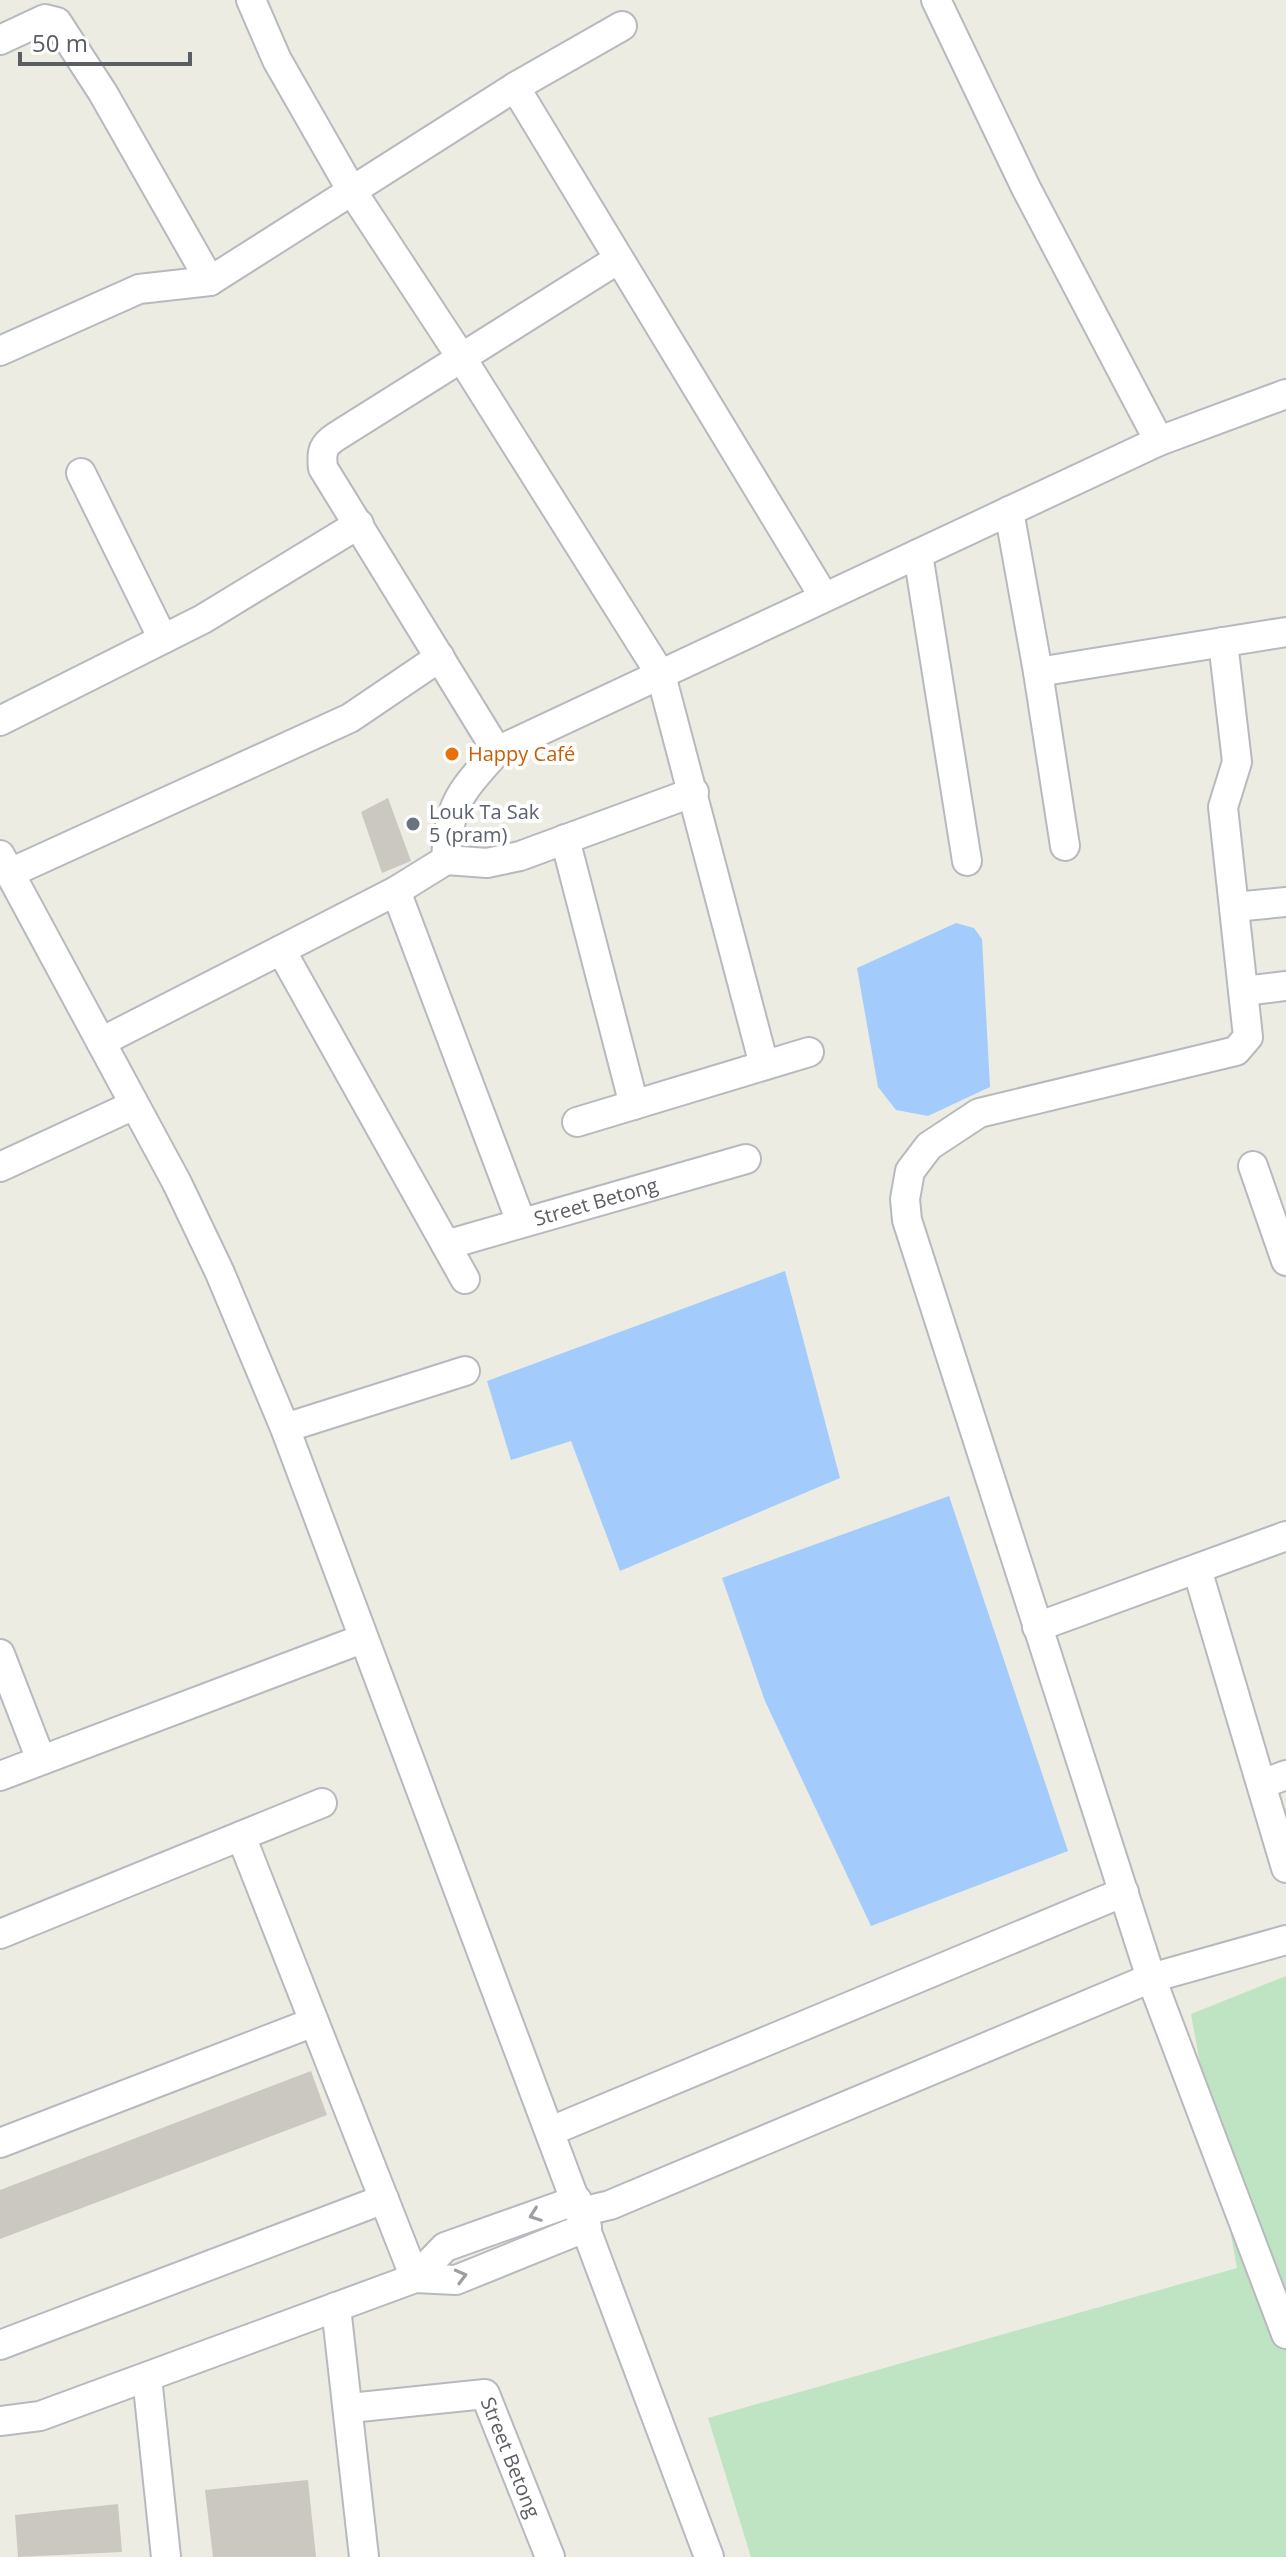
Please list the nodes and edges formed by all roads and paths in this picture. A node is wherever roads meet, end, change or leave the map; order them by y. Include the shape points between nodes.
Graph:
1 (251, 0) edge
2 (936, 0) edge
3 (622, 26) dead end
4 (0, 40) edge
5 (515, 87) junction
6 (352, 191) junction
7 (617, 260) junction
8 (210, 281) junction
9 (0, 351) edge
10 (461, 357) junction
11 (1286, 394) edge
12 (1159, 441) junction
13 (81, 473) dead end
14 (1009, 511) junction
15 (359, 524) junction
16 (918, 554) junction
17 (824, 597) junction
18 (1286, 632) edge
19 (163, 639) junction
20 (1223, 642) junction
21 (440, 657) junction
22 (1038, 672) junction
23 (661, 675) junction
24 (0, 721) edge
25 (497, 751) junction
26 (694, 792) junction
27 (565, 839) junction
28 (1065, 846) dead end
29 (446, 860) junction
30 (967, 861) dead end
31 (5, 864) edge
32 (396, 891) junction
33 (1286, 902) edge
34 (1234, 907) junction
35 (281, 950) junction
36 (1286, 986) edge
37 (1244, 991) junction
38 (101, 1042) junction
39 (809, 1052) dead end
40 (764, 1065) junction
41 (134, 1105) junction
42 (634, 1105) junction
43 (577, 1122) dead end
44 (746, 1159) dead end
45 (1253, 1166) dead end
46 (0, 1167) edge
47 (521, 1222) junction
48 (446, 1245) junction
49 (1286, 1261) edge
50 (465, 1279) dead end
51 (465, 1371) dead end
52 (285, 1428) junction
53 (1286, 1536) edge
54 (1197, 1569) junction
55 (1037, 1627) junction
56 (362, 1639) junction
57 (0, 1654) edge
58 (41, 1760) junction
59 (0, 1776) edge
60 (1274, 1779) edge
61 (322, 1803) dead end
62 (241, 1836) junction
63 (1286, 1868) edge
64 (1124, 1892) junction
65 (0, 1934) edge
66 (1286, 1940) edge
67 (1151, 1978) junction
68 (314, 2022) junction
69 (551, 2131) junction
70 (0, 2143) edge
71 (384, 2199) junction
72 (582, 2213) junction
73 (415, 2278) junction
74 (336, 2307) junction
75 (1286, 2334) edge
76 (0, 2345) edge
77 (147, 2377) junction
78 (350, 2408) junction
79 (0, 2421) edge
80 (166, 2557) edge
81 (364, 2557) edge
82 (550, 2557) edge
83 (709, 2557) edge

1 - 6 street via 277,60
2 - 12 street via 1026,188
3 - 5 street
4 - 8 street via 45,19 57,22
5 - 6 street
5 - 7 street
6 - 8 street
6 - 10 street
7 - 10 street
7 - 17 street
8 - 9 street via 139,289
10 - 15 street via 325,444 323,468
10 - 23 street
11 - 12 street
12 - 14 street
13 - 19 street
14 - 16 street
14 - 22 street
15 - 19 street
15 - 21 street
16 - 17 street
16 - 30 street
17 - 23 street
18 - 20 street
19 - 24 street
20 - 22 street
20 - 34 street via 1237,762 1223,807
21 - 25 street
21 - 31 street via 350,718
22 - 28 street
23 - 25 street
23 - 26 street
25 - 29 street via 458,796 448,824
26 - 27 street
26 - 40 street
27 - 29 street via 487,863
27 - 42 street
29 - 32 street
31 - 38 street
32 - 35 street
32 - 47 street
33 - 34 street
34 - 37 street
35 - 38 street
35 - 48 street
36 - 37 street
37 - 55 street via 1248,1037 1236,1051 979,1113 929,1146 910,1171 907,1220
38 - 41 street
39 - 40 street
40 - 42 street
41 - 46 street
41 - 52 street via 220,1273
42 - 43 street
44 - 47 street, Street Betong
45 - 49 street
47 - 48 street, Street Betong
48 - 50 street
51 - 52 street
52 - 56 street
53 - 54 street
54 - 55 street
54 - 60 street
55 - 64 street
56 - 58 street
56 - 69 street
57 - 58 street
58 - 59 street
60 - 63 street
61 - 62 street
62 - 65 street
62 - 68 street
64 - 67 street
64 - 69 street
66 - 67 street
67 - 72 street
67 - 75 street
68 - 70 street
68 - 71 street
69 - 72 street
71 - 73 street
71 - 76 street
72 - 73 street via 445,2247
72 - 83 street
73 - 74 street
74 - 77 street
74 - 78 street
77 - 79 street via 40,2416
77 - 80 street
78 - 81 street
78 - 82 street, Street Betong via 485,2394

